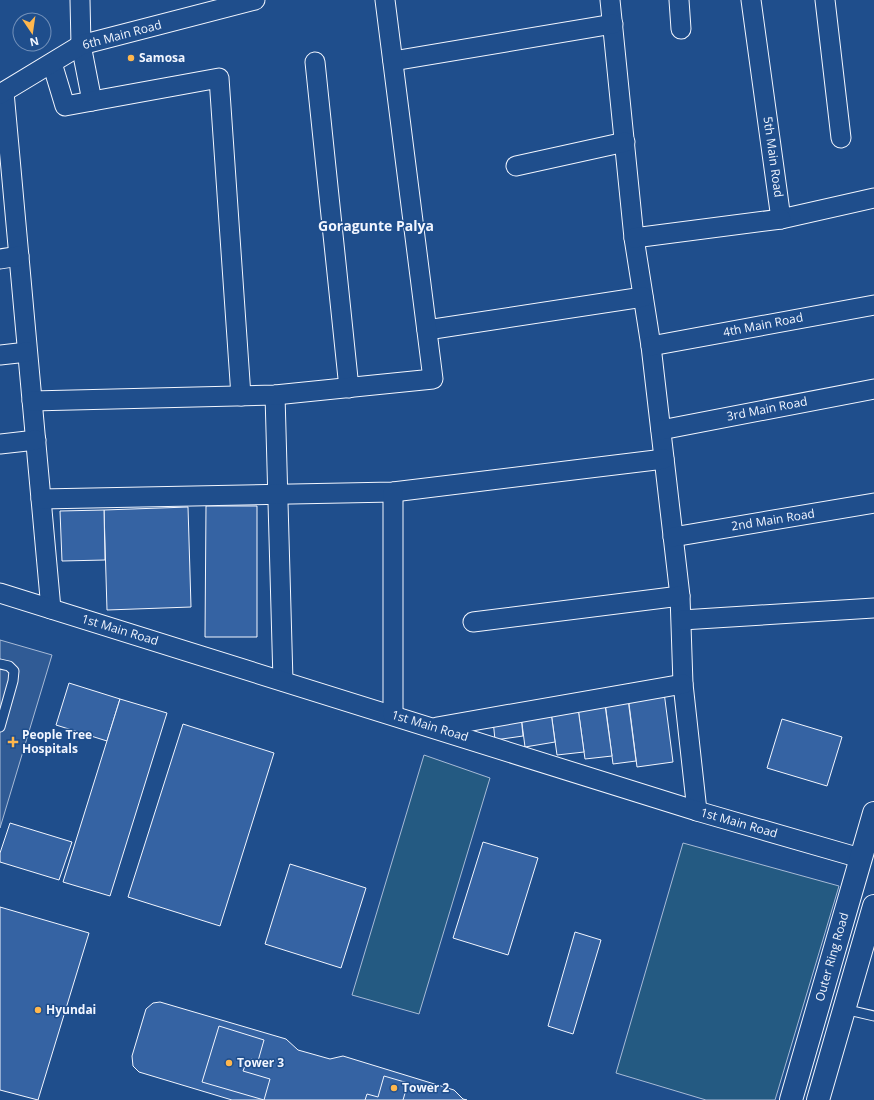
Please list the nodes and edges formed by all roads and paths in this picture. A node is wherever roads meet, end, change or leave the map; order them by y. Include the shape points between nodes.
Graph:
1 (80, 0) edge
2 (255, 0) edge
3 (385, 0) edge
4 (610, 0) edge
5 (679, 0) edge
6 (751, 0) edge
7 (825, 0) edge
8 (613, 24) junction
9 (681, 29) dead end
10 (81, 45) junction
11 (393, 61) junction
12 (315, 62) dead end
13 (52, 63) junction
14 (2, 93) edge
15 (92, 101) junction
16 (840, 138) dead end
17 (625, 142) junction
18 (516, 166) dead end
19 (874, 198) edge
20 (781, 219) junction
21 (634, 238) junction
22 (19, 256) junction
23 (0, 259) edge
24 (643, 297) junction
25 (874, 305) edge
26 (427, 330) junction
27 (651, 346) junction
28 (28, 352) junction
29 (0, 355) edge
30 (349, 388) junction
31 (874, 389) edge
32 (275, 395) junction
33 (241, 396) junction
34 (32, 401) junction
35 (661, 430) junction
36 (36, 440) junction
37 (0, 444) edge
38 (664, 459) junction
39 (393, 492) junction
40 (277, 494) junction
41 (41, 499) junction
42 (874, 503) edge
43 (673, 537) junction
44 (0, 593) edge
45 (680, 596) junction
46 (874, 608) edge
47 (51, 609) junction
48 (682, 620) junction
49 (473, 622) dead end
50 (0, 664) edge
51 (283, 681) junction
52 (684, 684) junction
53 (393, 715) junction
54 (0, 726) edge
55 (434, 728) junction
56 (697, 810) junction
57 (874, 813) edge
58 (860, 858) junction
59 (874, 906) edge
60 (870, 933) edge
61 (844, 1009) junction
62 (874, 1016) edge
63 (791, 1100) edge
64 (818, 1100) edge

1 - 10 street
2 - 10 street, 6th Main Road
3 - 11 street
4 - 8 street
5 - 9 street
6 - 20 street, 5th Main Road
7 - 16 street
8 - 11 street
8 - 17 street
10 - 13 street, 6th Main Road
10 - 15 street
11 - 26 street
12 - 30 street
13 - 14 street, 6th Main Road
13 - 15 street via 65,106
14 - 22 street
15 - 33 street via 219,78
17 - 18 street
17 - 21 street
19 - 20 street
20 - 21 street
21 - 24 street
22 - 23 street
22 - 28 street
24 - 26 street
24 - 27 street
25 - 27 street, 4th Main Road
26 - 30 street via 433,379
27 - 35 street
28 - 29 street
28 - 34 street
30 - 32 street
31 - 35 street, 3rd Main Road
32 - 33 street
32 - 40 street
33 - 34 street
34 - 36 street
35 - 38 street
36 - 37 street
36 - 41 street
38 - 39 street
38 - 43 street
39 - 40 street
39 - 53 street
40 - 41 street
40 - 51 street
41 - 47 street
42 - 43 street, 2nd Main Road
43 - 45 street
44 - 47 street, 1st Main Road
45 - 48 street
45 - 49 street
46 - 48 street
47 - 51 street, 1st Main Road
48 - 52 street
50 - 54 lane via 10,666 14,671
51 - 53 street, 1st Main Road
52 - 55 street
52 - 56 street
53 - 55 street, 1st Main Road
55 - 56 street, 1st Main Road
56 - 58 street, 1st Main Road
57 - 58 highway, Outer Ring Road
58 - 63 highway, Outer Ring Road
59 - 60 highway
60 - 61 highway
61 - 62 lane
61 - 64 highway

